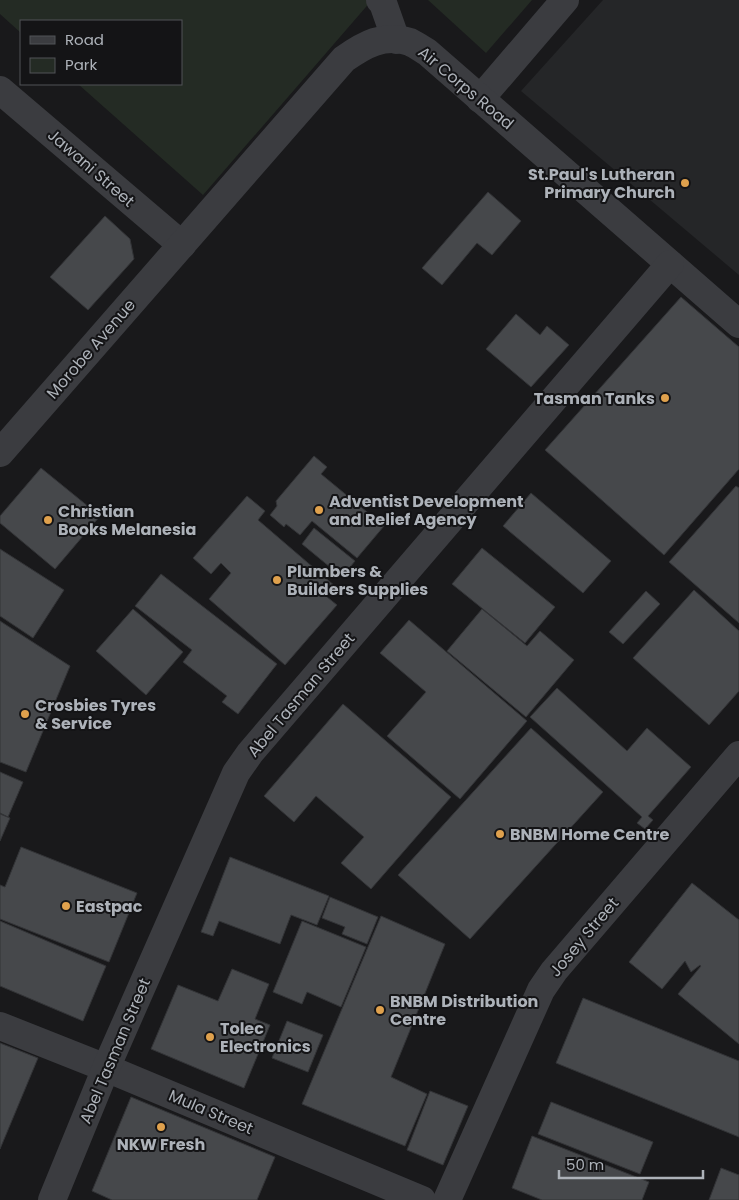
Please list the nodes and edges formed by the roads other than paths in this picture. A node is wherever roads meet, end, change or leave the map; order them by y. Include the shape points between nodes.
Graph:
1 (380, 0) edge
2 (565, 0) edge
3 (396, 40) junction
4 (480, 99) junction
5 (4, 103) edge
6 (182, 245) junction
7 (670, 264) junction
8 (739, 324) edge
9 (0, 453) edge
10 (739, 755) edge
11 (0, 1026) edge
12 (106, 1068) junction
13 (52, 1200) edge
14 (422, 1200) edge
15 (447, 1200) edge

1 - 3 street
2 - 4 street
3 - 4 street, Air Corps Road via 409,42 427,52
3 - 6 street, Air Corps Road via 378,40 344,59
4 - 7 street, Air Corps Road
5 - 6 street, Jawani Street
6 - 9 street, Morobe Avenue
7 - 8 street, Air Corps Road
7 - 12 street, Abel Tasman Street via 236,773
10 - 15 street, Josey Street via 541,990
11 - 12 street, Mula Street
12 - 13 street, Abel Tasman Street
12 - 14 street, Mula Street

